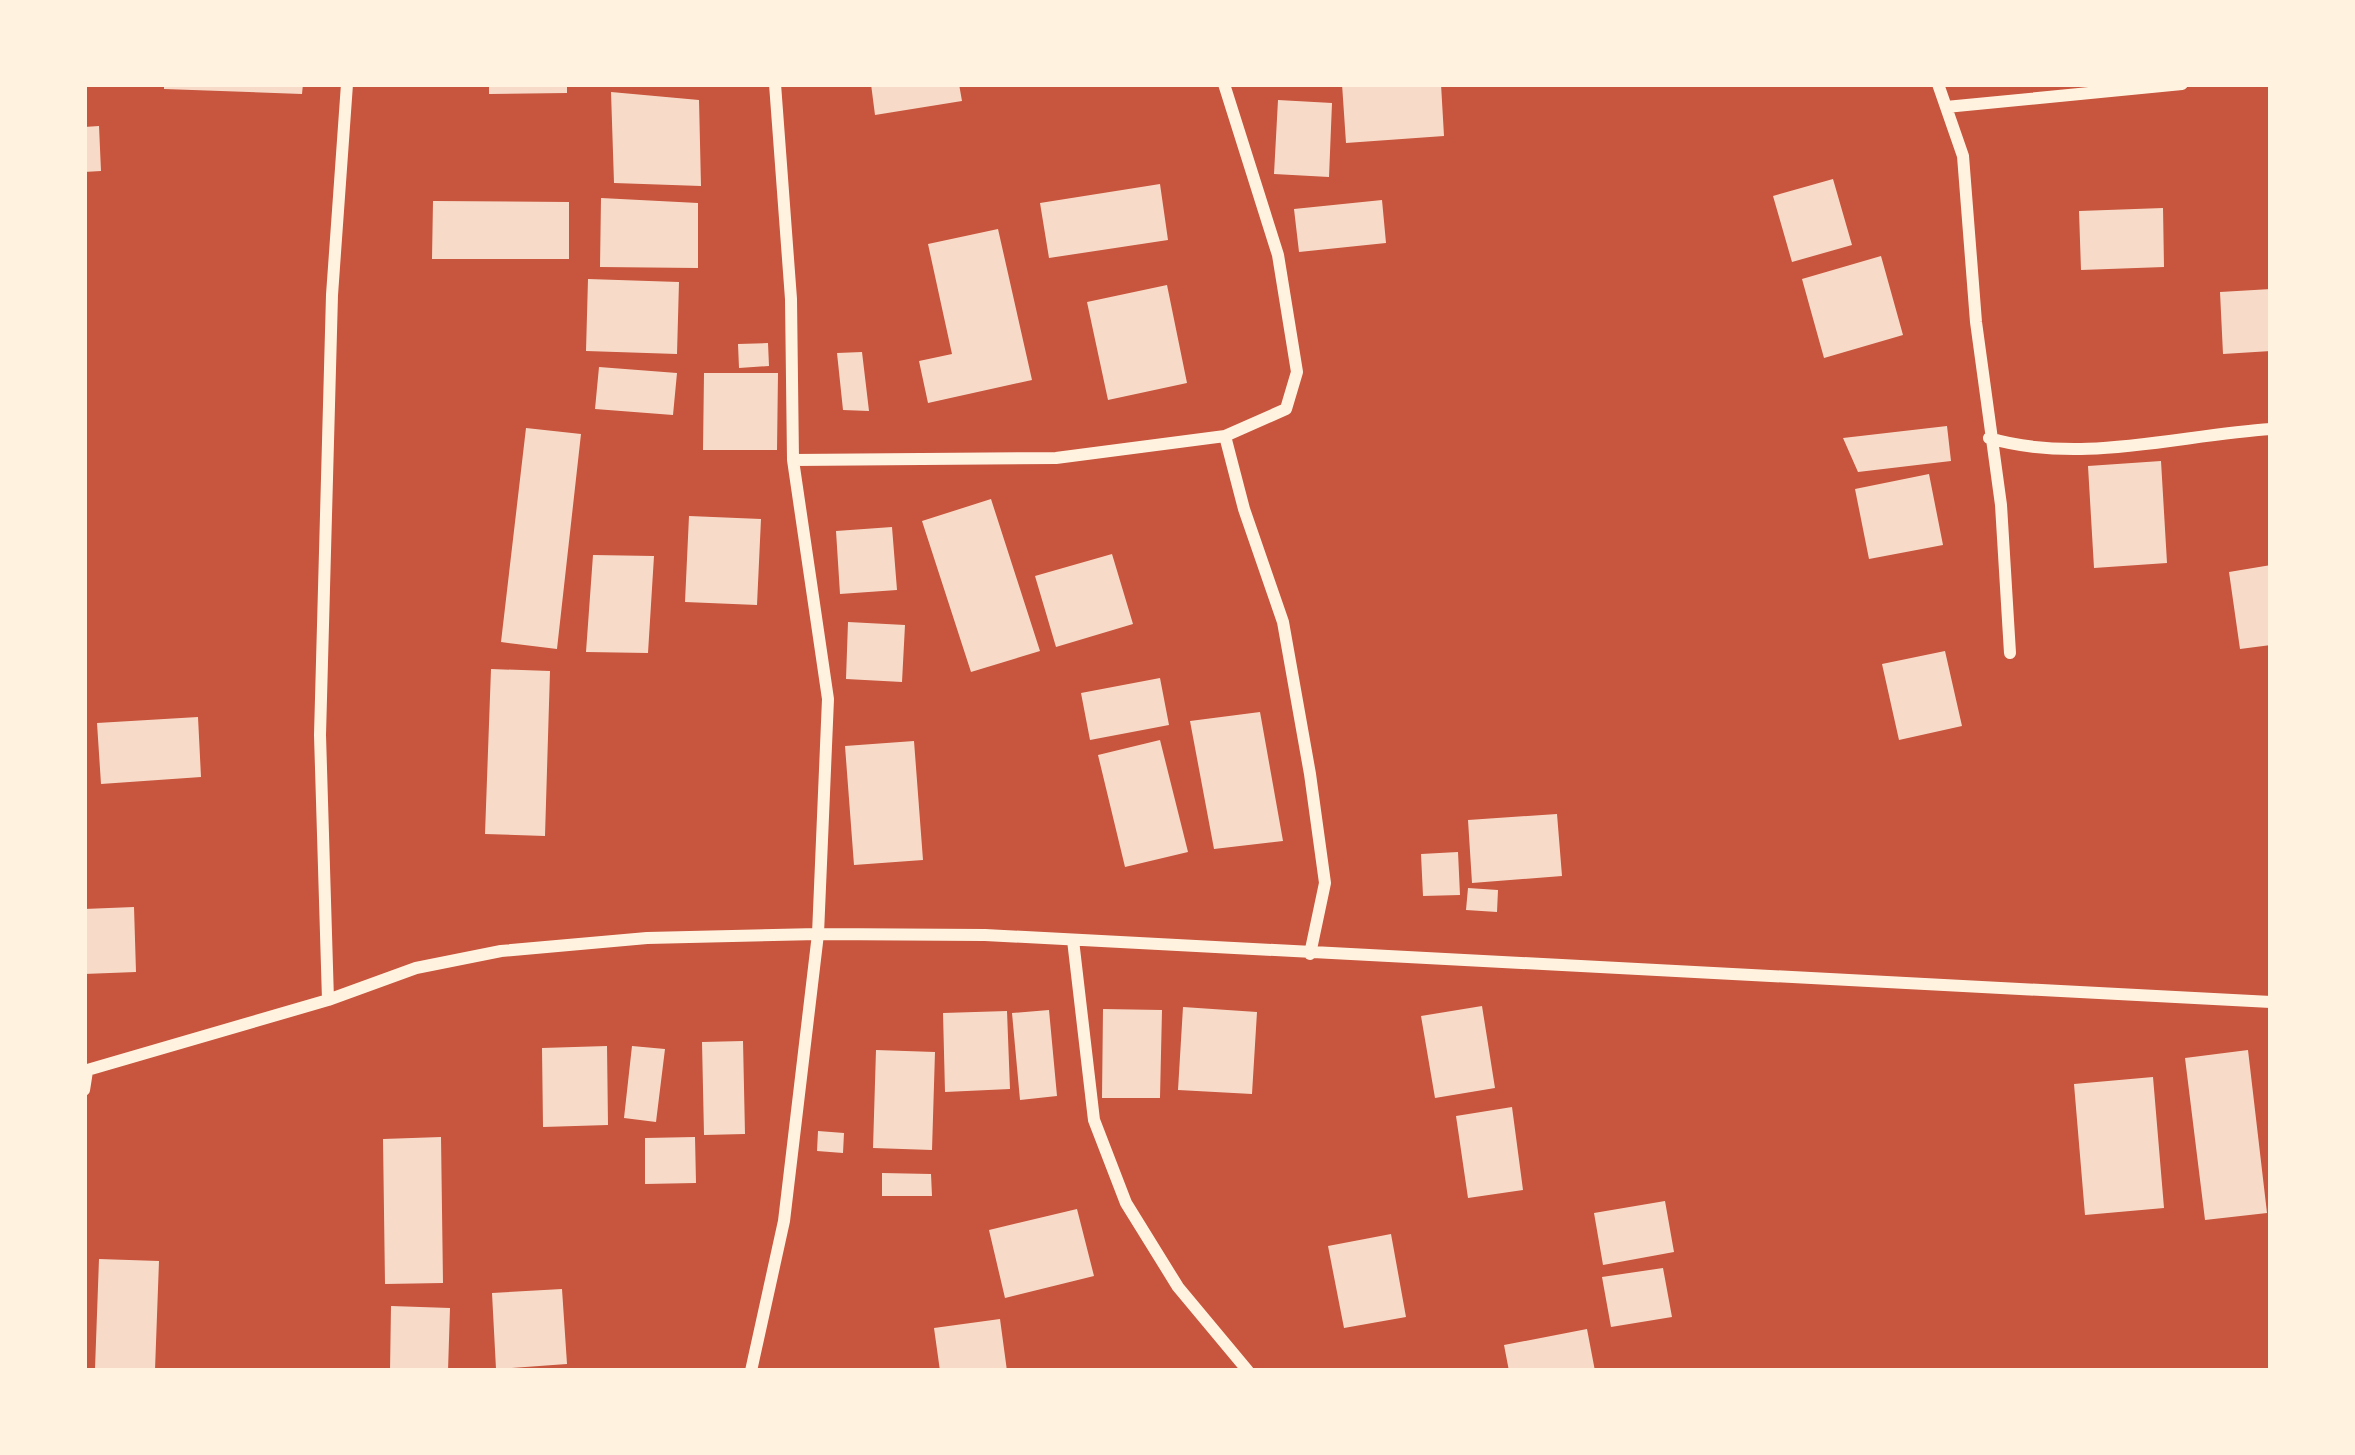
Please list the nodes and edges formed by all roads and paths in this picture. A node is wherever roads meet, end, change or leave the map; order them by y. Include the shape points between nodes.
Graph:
1 (347, 84) edge
2 (775, 84) edge
3 (1225, 84) edge
4 (1938, 84) edge
5 (2182, 84) edge
6 (1946, 107) junction
7 (2271, 429) edge
8 (1225, 436) junction
9 (1989, 438) junction
10 (793, 460) junction
11 (2011, 652) dead end
12 (818, 934) junction
13 (1073, 940) junction
14 (1310, 954) junction
15 (328, 1000) junction
16 (2271, 1002) edge
17 (86, 1071) edge
18 (84, 1090) edge
19 (751, 1371) edge
20 (1248, 1371) edge

1 - 15 street via 332,296 320,735
2 - 10 street
3 - 8 street via 1278,255 1297,372 1286,409
4 - 6 street
5 - 6 street
6 - 9 street via 1964,156
7 - 9 street via 2135,446 2024,448
8 - 10 street via 1056,458
8 - 14 street via 1283,622 1310,774 1325,883
9 - 11 street
10 - 12 street via 828,699
12 - 13 street
12 - 15 street via 500,951 416,968
12 - 19 street via 784,1221
13 - 14 street
13 - 20 street via 1094,1120 1126,1203 1178,1287
14 - 16 street
15 - 17 street
17 - 18 street

